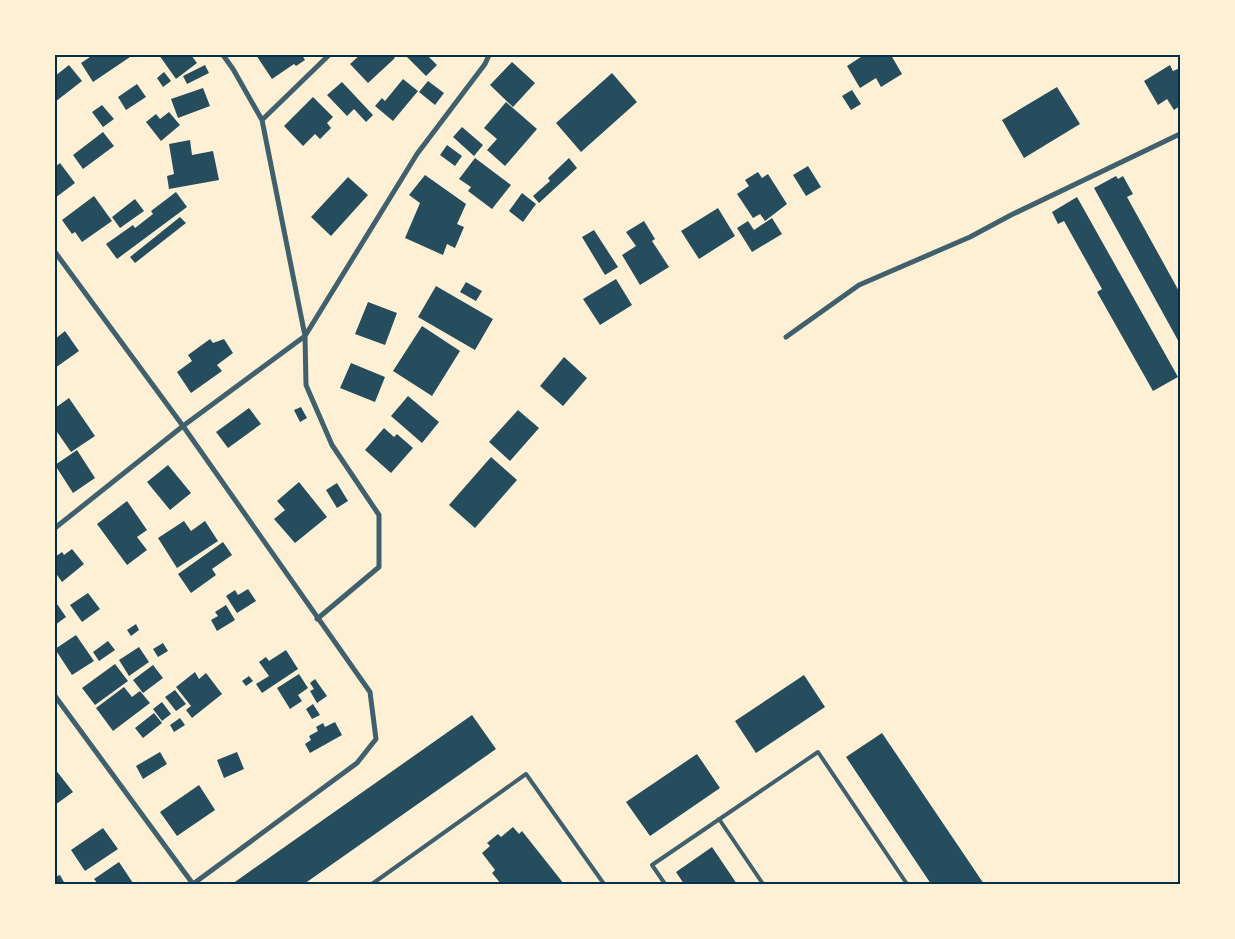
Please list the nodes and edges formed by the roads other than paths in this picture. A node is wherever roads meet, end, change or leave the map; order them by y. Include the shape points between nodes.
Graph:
1 (222, 55) edge
2 (329, 55) edge
3 (490, 55) edge
4 (262, 120) junction
5 (1180, 134) edge
6 (55, 252) edge
7 (305, 336) junction
8 (786, 337) dead end
9 (183, 426) junction
10 (55, 528) edge
11 (317, 619) junction
12 (55, 696) edge
13 (720, 819) junction
14 (193, 884) edge
15 (372, 884) edge
16 (604, 884) edge
17 (665, 884) edge
18 (763, 884) edge
19 (907, 884) edge

1 - 4 street
2 - 4 street
3 - 7 street via 416,154
4 - 7 street
5 - 8 street via 970,237 859,285
6 - 9 street
7 - 9 street
7 - 11 street via 306,385 332,444 378,515 379,567
9 - 10 street
9 - 11 street
11 - 14 street via 370,692 376,739 357,763
12 - 14 street
13 - 17 lane via 652,865
13 - 18 lane
13 - 19 lane via 818,752
15 - 16 lane via 526,774

